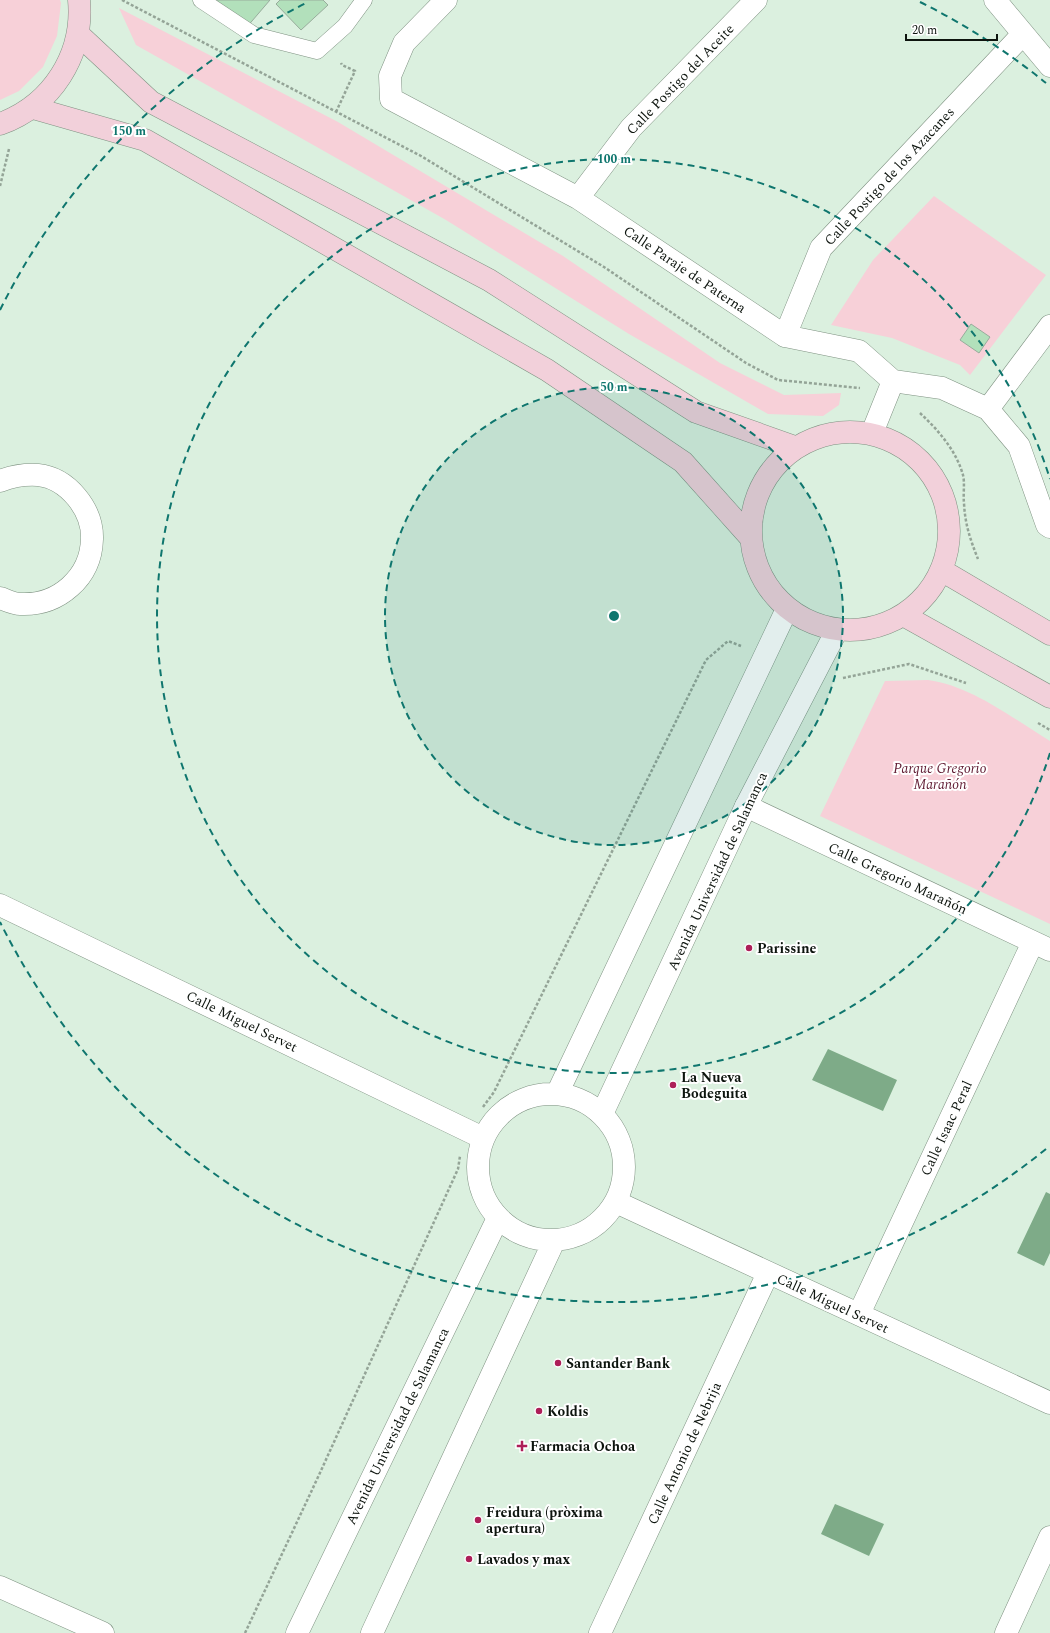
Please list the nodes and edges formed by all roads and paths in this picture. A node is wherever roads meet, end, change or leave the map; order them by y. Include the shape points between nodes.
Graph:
1 (79, 0) edge
2 (122, 0) edge
3 (201, 0) edge
4 (364, 0) edge
5 (446, 0) edge
6 (756, 0) edge
7 (995, 0) edge
8 (78, 34) junction
9 (1023, 34) junction
10 (1050, 46) edge
11 (342, 65) dead end
12 (1050, 66) edge
13 (33, 108) junction
14 (336, 112) junction
15 (0, 124) edge
16 (578, 198) junction
17 (1050, 326) edge
18 (785, 336) junction
19 (890, 386) junction
20 (988, 408) junction
21 (872, 433) junction
22 (795, 447) junction
23 (0, 481) edge
24 (1050, 527) edge
25 (750, 537) junction
26 (979, 562) dead end
27 (941, 570) junction
28 (0, 598) edge
29 (787, 609) junction
30 (903, 615) junction
31 (836, 630) junction
32 (1050, 634) edge
33 (1050, 697) edge
34 (746, 806) junction
35 (0, 905) edge
36 (1041, 946) edge
37 (557, 1094) junction
38 (602, 1114) junction
39 (483, 1138) junction
40 (616, 1202) junction
41 (498, 1218) junction
42 (554, 1243) junction
43 (768, 1273) junction
44 (859, 1314) junction
45 (1050, 1403) edge
46 (1050, 1537) edge
47 (0, 1587) edge
48 (103, 1633) edge
49 (297, 1633) edge
50 (372, 1633) edge
51 (600, 1633) edge
52 (1006, 1633) edge

1 - 8 main road
2 - 14 path
3 - 4 lane via 254,35 317,51 345,26
5 - 16 street, Calle Paraje de Paterna via 404,43 390,76 391,99
6 - 16 street, Calle Postigo del Aceite via 631,128
7 - 9 street
8 - 13 main road via 62,75
8 - 22 main road via 151,102 489,280 696,412
9 - 10 street
9 - 12 street
9 - 18 street, Calle Postigo de los Azacanes via 821,248
11 - 14 path via 355,71
13 - 15 main road via 17,118
13 - 25 main road via 145,140 546,370 683,462
14 - 19 path via 421,156 604,267 746,363 778,380
16 - 18 street, Calle Paraje de Paterna
17 - 20 street
18 - 19 street, Calle Paraje de Paterna via 859,351
19 - 20 street via 942,388
19 - 21 street
19 - 26 path via 938,430 954,456 963,476 967,530
20 - 24 street via 1019,446 1047,525
21 - 22 main road via 835,432
21 - 27 main road via 897,442 925,465 943,495 950,538
22 - 25 main road via 768,473 754,501
23 - 28 street via 18,475 40,475 61,483 78,498 89,517 93,539 89,561 78,580 62,595 41,603 19,604
25 - 29 main road via 759,574
27 - 30 main road via 927,593
27 - 32 main road
29 - 31 main road via 808,622
29 - 37 street
30 - 31 main road via 869,629
30 - 33 main road
31 - 34 street, Avenida Universidad de Salamanca
34 - 36 street, Calle Gregorio Marañón
34 - 38 street, Avenida Universidad de Salamanca
35 - 39 street, Calle Miguel Servet
36 - 44 street, Calle Isaac Peral
37 - 38 street via 581,1100
37 - 39 street via 533,1096 513,1104 495,1119
38 - 40 street via 617,1135 624,1160 623,1181
39 - 41 street via 477,1163 482,1193
40 - 42 street via 596,1226 573,1238
40 - 43 street, Calle Miguel Servet
41 - 42 street via 518,1233
41 - 49 street, Avenida Universidad de Salamanca
42 - 50 street
43 - 44 street, Calle Miguel Servet
43 - 51 street, Calle Antonio de Nebrija
44 - 45 street, Calle Miguel Servet
46 - 52 street
47 - 48 street

